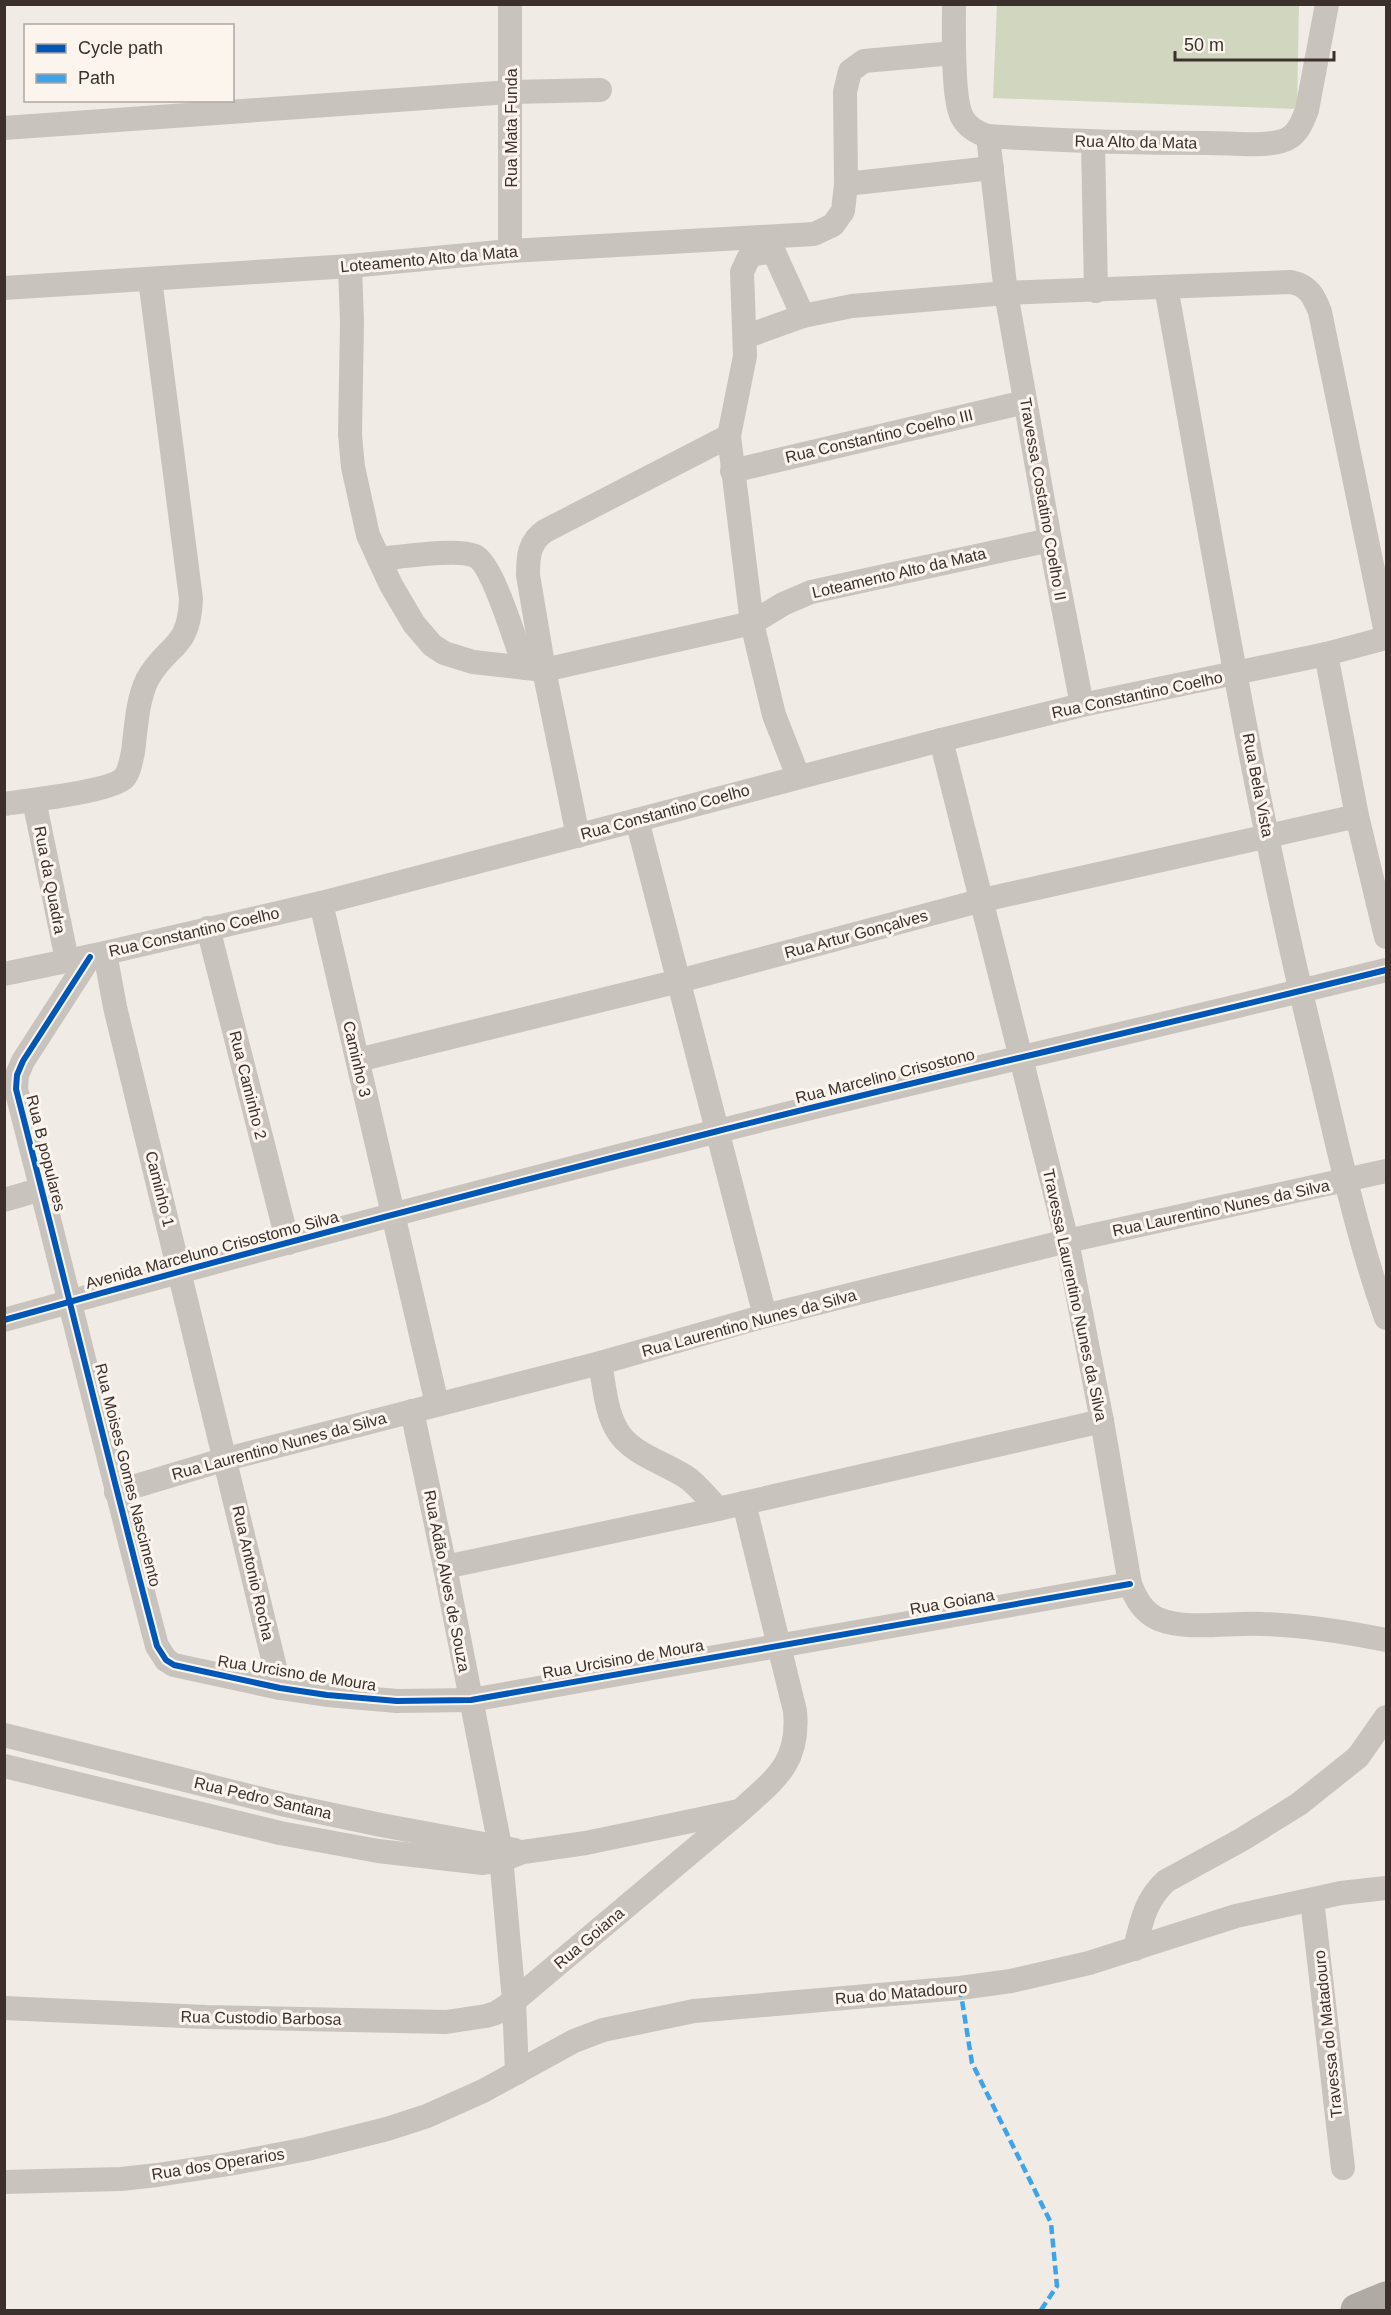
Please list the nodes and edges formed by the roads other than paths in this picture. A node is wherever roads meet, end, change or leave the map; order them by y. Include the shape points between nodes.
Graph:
1 (510, 4) edge
2 (954, 4) edge
3 (1327, 4) edge
4 (954, 52) junction
5 (600, 90) dead end
6 (512, 92) junction
7 (4, 128) edge
8 (988, 136) junction
9 (1093, 143) junction
10 (992, 168) junction
11 (846, 184) junction
12 (770, 244) junction
13 (510, 251) junction
14 (350, 266) junction
15 (150, 279) junction
16 (1166, 287) junction
17 (4, 288) edge
18 (1096, 291) junction
19 (1006, 293) junction
20 (803, 316) junction
21 (745, 337) junction
22 (1025, 402) junction
23 (729, 436) junction
24 (732, 471) junction
25 (1050, 540) junction
26 (379, 559) junction
27 (752, 623) junction
28 (1386, 635) edge
29 (1326, 654) junction
30 (534, 669) junction
31 (1236, 674) junction
32 (1083, 705) junction
33 (941, 740) junction
34 (798, 776) junction
35 (34, 800) junction
36 (4, 804) edge
37 (1357, 816) junction
38 (637, 820) junction
39 (1267, 835) junction
40 (578, 836) junction
41 (983, 900) junction
42 (321, 903) junction
43 (208, 928) junction
44 (1386, 936) edge
45 (87, 957) junction
46 (1386, 970) edge
47 (4, 974) edge
48 (679, 981) junction
49 (1300, 991) junction
50 (1022, 1056) junction
51 (358, 1060) junction
52 (10, 1083) edge
53 (716, 1131) junction
54 (1386, 1171) edge
55 (1347, 1180) junction
56 (42, 1189) junction
57 (4, 1200) edge
58 (392, 1216) junction
59 (1066, 1241) junction
60 (288, 1243) junction
61 (180, 1273) junction
62 (71, 1302) junction
63 (765, 1316) junction
64 (1386, 1318) edge
65 (4, 1320) edge
66 (600, 1363) junction
67 (437, 1404) junction
68 (412, 1411) junction
69 (1102, 1421) junction
70 (226, 1459) junction
71 (116, 1492) junction
72 (744, 1503) junction
73 (718, 1509) junction
74 (445, 1567) junction
75 (1130, 1584) junction
76 (1386, 1640) edge
77 (779, 1646) junction
78 (161, 1654) joint
79 (280, 1688) junction
80 (471, 1700) junction
81 (1386, 1717) edge
82 (4, 1735) edge
83 (4, 1766) edge
84 (740, 1810) junction
85 (508, 1853) junction
86 (1386, 1888) edge
87 (1312, 1900) junction
88 (1135, 1949) junction
89 (514, 2001) junction
90 (4, 2008) edge
91 (517, 2073) junction
92 (427, 2116) joint
93 (1343, 2168) dead end
94 (4, 2182) edge
95 (1386, 2298) edge
96 (1357, 2310) edge

1 - 6 street, Rua Mata Funda
2 - 4 street
3 - 9 street, Rua Alto da Mata via 1307,110 1301,125 1284,141
4 - 8 street via 963,119
4 - 11 street via 864,61 850,71 845,92
5 - 6 street
6 - 7 street
6 - 13 street, Rua Mata Funda
8 - 9 street, Rua Alto da Mata
8 - 10 street, Travessa Costatino Coelho II
9 - 18 street
10 - 11 street
10 - 19 street, Travessa Costatino Coelho II
11 - 12 street via 843,211 833,225 814,234
12 - 13 street, Loteamento Alto da Mata
12 - 20 street
12 - 21 street via 745,263 741,281
13 - 14 street, Loteamento Alto da Mata
14 - 15 street, Loteamento Alto da Mata
14 - 26 street, Loteamento Alto da Mata via 353,467 368,535
15 - 17 street, Loteamento Alto da Mata
15 - 35 street via 191,598 190,617 180,643 147,680 125,777 109,786
16 - 18 street
16 - 28 street via 1291,282 1301,284 1315,298
16 - 31 street, Rua Bela Vista
18 - 19 street
19 - 20 street via 852,306
19 - 22 street, Travessa Costatino Coelho II
20 - 21 street
21 - 23 street via 745,356
22 - 24 street, Rua Constantino Coelho III
22 - 25 street, Travessa Costatino Coelho II
23 - 24 street
23 - 30 street via 537,536 529,552 528,575
24 - 27 street
25 - 27 street, Loteamento Alto da Mata via 811,592
25 - 32 street, Travessa Costatino Coelho II
26 - 30 street, Loteamento Alto da Mata via 408,614 432,645 466,661
26 - 30 street via 465,553 479,559 492,577
27 - 30 street, Loteamento Alto da Mata
27 - 34 street via 774,715
28 - 29 street, Rua Constantino Coelho
29 - 31 street, Rua Constantino Coelho
29 - 37 street
30 - 40 street
31 - 32 street, Rua Constantino Coelho
31 - 39 street, Rua Bela Vista
32 - 33 street, Rua Constantino Coelho
33 - 34 street, Rua Constantino Coelho
33 - 41 street, Travessa Laurentino Nunes da Silva
34 - 38 street, Rua Constantino Coelho
35 - 36 street
35 - 45 street, Rua da Quadra
37 - 39 street, Rua Artur Gonçalves
37 - 44 street
38 - 40 street, Rua Constantino Coelho
38 - 48 street
39 - 41 street, Rua Artur Gonçalves
39 - 49 street, Rua Bela Vista
40 - 42 street, Rua Constantino Coelho
41 - 48 street, Rua Artur Gonçalves
41 - 50 street, Travessa Laurentino Nunes da Silva
42 - 43 street, Rua Constantino Coelho
42 - 51 street, Caminho 3
43 - 45 street, Rua Constantino Coelho
43 - 60 street, Rua Caminho 2
45 - 47 street, Rua Constantino Coelho
45 - 52 street, Rua B populares
45 - 61 street, Caminho 1 via 115,1007
46 - 49 street, Rua Marcelino Crisostono
48 - 51 street, Rua Artur Gonçalves
48 - 53 street
49 - 50 street, Rua Marcelino Crisostono
49 - 55 street, Rua Bela Vista
50 - 53 street, Rua Marcelino Crisostono
50 - 59 street, Travessa Laurentino Nunes da Silva
51 - 58 street, Caminho 3
52 - 56 street, Rua B populares
53 - 58 street, Rua Marcelino Crisostono
53 - 63 street
54 - 55 street, Rua Laurentino Nunes da Silva
55 - 59 street, Rua Laurentino Nunes da Silva
55 - 64 street, Rua Bela Vista
56 - 57 street
56 - 62 street, Rua B populares
58 - 60 street, Avenida Marceluno Crisostomo Silva
58 - 67 street, Caminho 3
59 - 63 street, Rua Laurentino Nunes da Silva
59 - 69 street, Travessa Laurentino Nunes da Silva
60 - 61 street, Avenida Marceluno Crisostomo Silva
61 - 62 street, Avenida Marceluno Crisostomo Silva
61 - 70 street, Caminho 1
62 - 65 street, Avenida Marceluno Crisostomo Silva
62 - 71 street, Rua Moises Gomes Nascimento
63 - 66 street, Rua Laurentino Nunes da Silva
66 - 67 street, Rua Laurentino Nunes da Silva
66 - 73 street via 611,1418 621,1436 700,1488
67 - 68 street, Rua Laurentino Nunes da Silva
68 - 70 street, Rua Laurentino Nunes da Silva
68 - 74 street, Rua Adão Alves de Souza
69 - 72 street
69 - 75 street, Travessa Laurentino Nunes da Silva
70 - 71 street, Rua Laurentino Nunes da Silva
70 - 79 street, Rua Antonio Rocha
71 - 78 street, Rua Moises Gomes Nascimento
72 - 73 street
72 - 77 street, Rua Goiana
73 - 74 street
74 - 80 street, Rua Adão Alves de Souza
75 - 76 street, Travessa Laurentino Nunes da Silva via 1147,1612 1169,1622 1290,1625
75 - 77 street, Rua Goiana
77 - 80 street, Rua Urcisino de Moura
77 - 84 street, Rua Goiana via 795,1711 795,1743 782,1770
78 - 79 street, Rua Urcisno de Moura via 174,1665
79 - 80 street, Rua Urcisno de Moura via 397,1701
80 - 85 street, Rua Adão Alves de Souza
81 - 88 street via 1358,1757 1299,1804 1166,1881 1147,1903
82 - 85 street, Rua Pedro Santana via 345,1818
83 - 85 street, Rua Pedro Santana via 280,1833 415,1856 483,1863
84 - 85 street, Rua Pedro Santana via 586,1843
84 - 89 street, Rua Goiana
85 - 89 street, Rua Adão Alves de Souza
86 - 87 street, Rua do Matadouro
87 - 88 street, Rua do Matadouro via 1236,1916
87 - 93 street, Travessa do Matadouro
88 - 91 street, Rua do Matadouro via 1046,1973 969,1987 694,2011 636,2022 574,2040
89 - 90 street, Rua Custodio Barbosa via 496,2013 446,2022
89 - 91 street, Rua Adão Alves de Souza
91 - 92 street, Rua do Matadouro
92 - 94 street, Rua dos Operarios via 307,2149 198,2169 121,2179
95 - 96 highway

